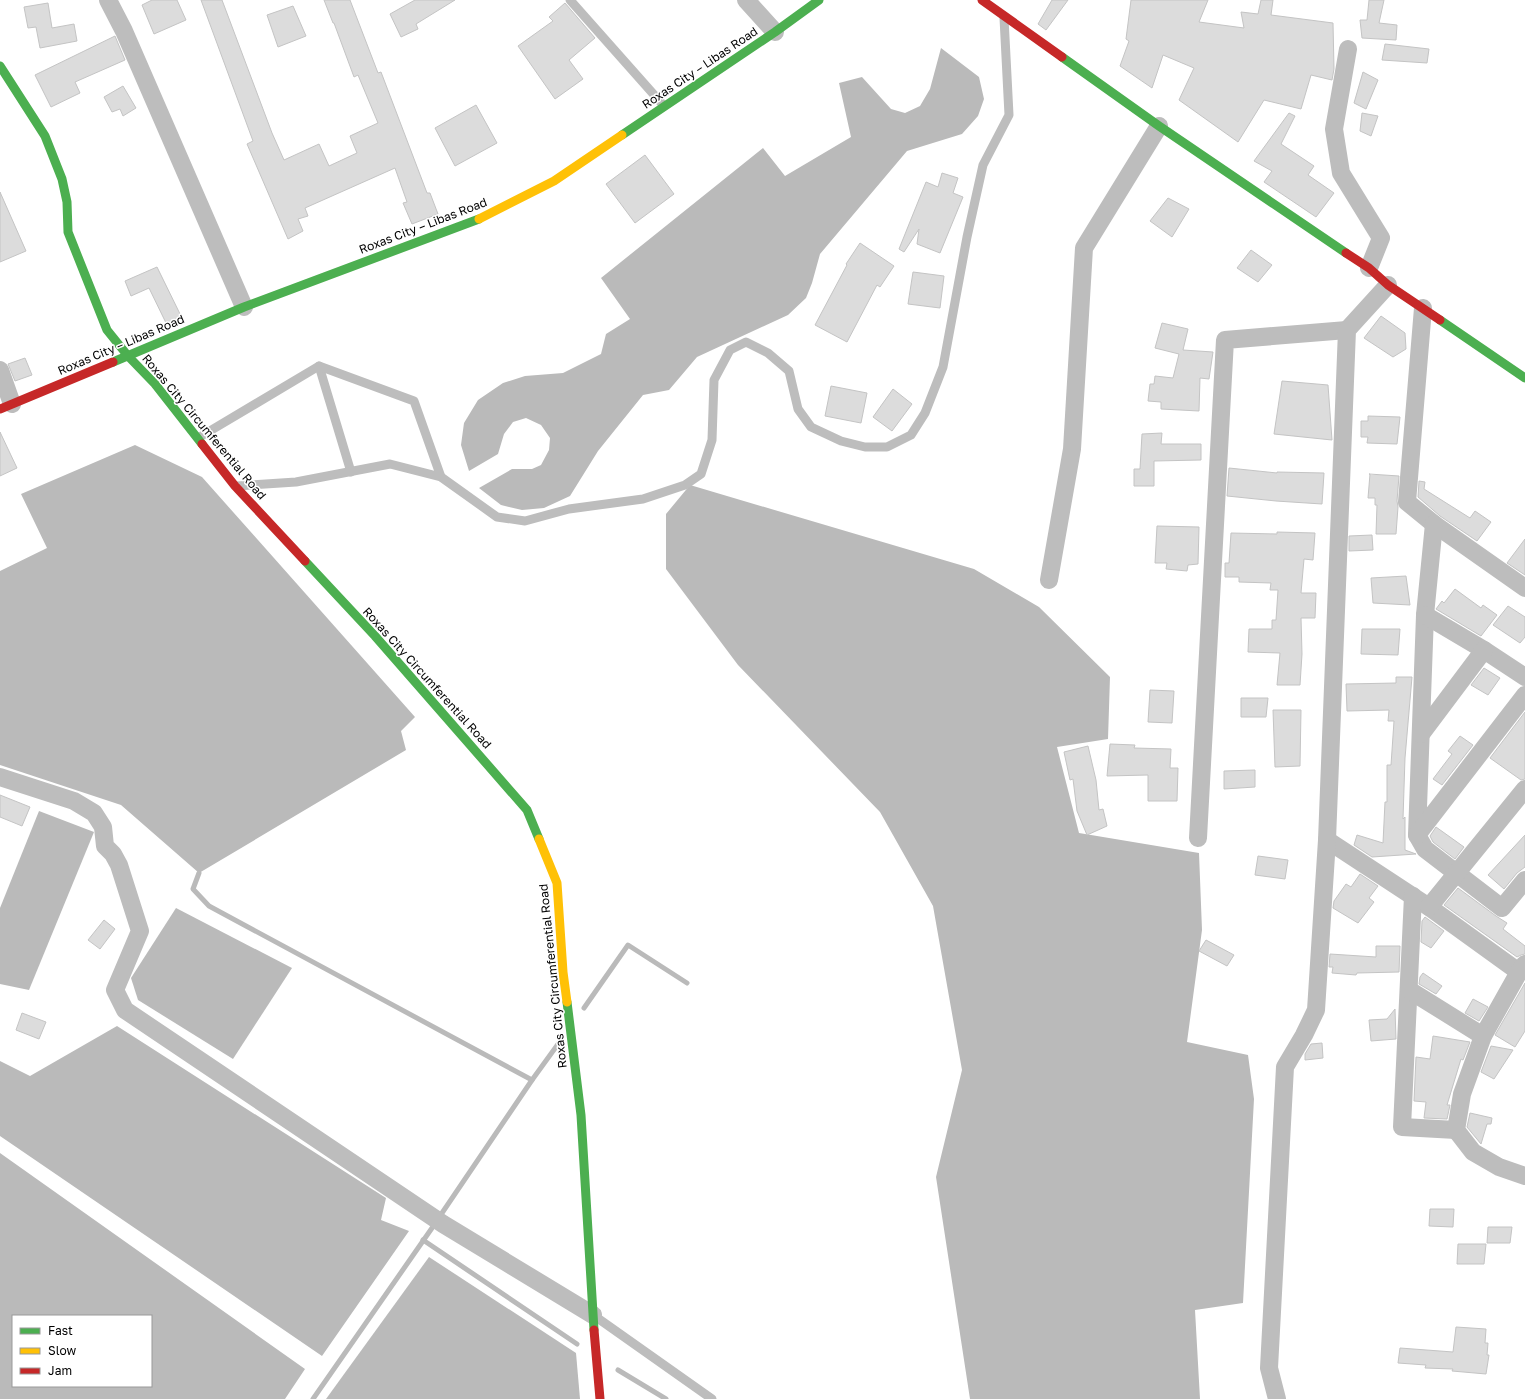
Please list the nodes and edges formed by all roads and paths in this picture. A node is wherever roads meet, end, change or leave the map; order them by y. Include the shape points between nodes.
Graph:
1 (108, 0) edge
2 (570, 0) edge
3 (746, 0) edge
4 (819, 0) edge
5 (982, 0) edge
6 (1004, 15) junction
7 (775, 32) junction
8 (1348, 49) dead end
9 (1, 68) edge
10 (664, 106) junction
11 (1159, 126) junction
12 (1369, 268) junction
13 (1388, 285) junction
14 (244, 307) junction
15 (1423, 308) junction
16 (1347, 330) junction
17 (128, 356) junction
18 (319, 366) junction
19 (0, 370) edge
20 (1525, 378) edge
21 (6, 406) edge
22 (198, 438) junction
23 (351, 472) junction
24 (441, 477) junction
25 (235, 486) junction
26 (1434, 524) junction
27 (1049, 580) dead end
28 (1525, 588) edge
29 (1425, 615) junction
30 (1484, 650) junction
31 (1525, 677) edge
32 (1525, 695) edge
33 (1421, 734) junction
34 (0, 777) edge
35 (1525, 789) edge
36 (1417, 835) junction
37 (1198, 838) dead end
38 (1327, 840) junction
39 (1455, 873) junction
40 (1525, 880) edge
41 (1413, 896) junction
42 (1429, 907) junction
43 (1522, 968) edge
44 (1409, 990) junction
45 (1483, 1036) junction
46 (1456, 1130) junction
47 (1525, 1176) edge
48 (593, 1315) junction
49 (600, 1399) edge
50 (712, 1399) edge
51 (1277, 1399) edge

1 - 14 street
2 - 10 lane
3 - 7 street
4 - 7 main road, Roxas City – Libas Road
5 - 6 main road
6 - 11 main road
6 - 24 lane via 1008,115 983,165 943,367 925,413 911,435 887,447 865,447 841,441 811,427 798,410 788,371 768,353 746,342 730,350 714,380 712,440 701,474 685,485 643,500 569,509 525,521 497,517
7 - 10 main road, Roxas City – Libas Road
8 - 12 street via 1334,128 1342,173 1381,238
9 - 17 main road, Roxas City Circumferential Road via 45,136 62,179 67,202 68,232 107,330
10 - 14 main road, Roxas City – Libas Road via 554,181 486,216
11 - 12 main road
11 - 27 street via 1084,248 1072,449
12 - 13 main road
13 - 15 main road
13 - 16 street
14 - 17 main road, Roxas City – Libas Road
15 - 20 main road
15 - 26 street via 1407,502
16 - 37 street via 1225,340
16 - 38 street
17 - 21 main road, Roxas City – Libas Road
17 - 22 main road, Roxas City Circumferential Road via 155,384
18 - 22 lane
18 - 23 lane
18 - 24 lane via 414,401
19 - 21 street
22 - 25 main road, Roxas City Circumferential Road
23 - 24 lane via 390,464
23 - 25 lane via 296,482
25 - 48 main road, Roxas City Circumferential Road via 375,636 527,810 557,883 563,972 581,1115
26 - 28 street
26 - 29 street
29 - 30 street
29 - 33 street
30 - 31 street
30 - 33 street
32 - 36 street
33 - 36 street
34 - 48 street via 74,801 94,813 103,827 106,846 119,865 140,931 115,990 126,1010 443,1224
35 - 39 street
36 - 39 street via 1425,849
38 - 41 street
38 - 51 street via 1316,1010 1285,1067 1269,1368
39 - 40 street via 1502,908
39 - 42 street
41 - 42 street
41 - 44 street
42 - 43 street
43 - 45 street
44 - 45 street
44 - 46 street via 1402,1127
45 - 46 street via 1462,1094
46 - 47 street via 1473,1152 1499,1167
48 - 49 main road, Roxas City Circumferential Road
48 - 50 lane

